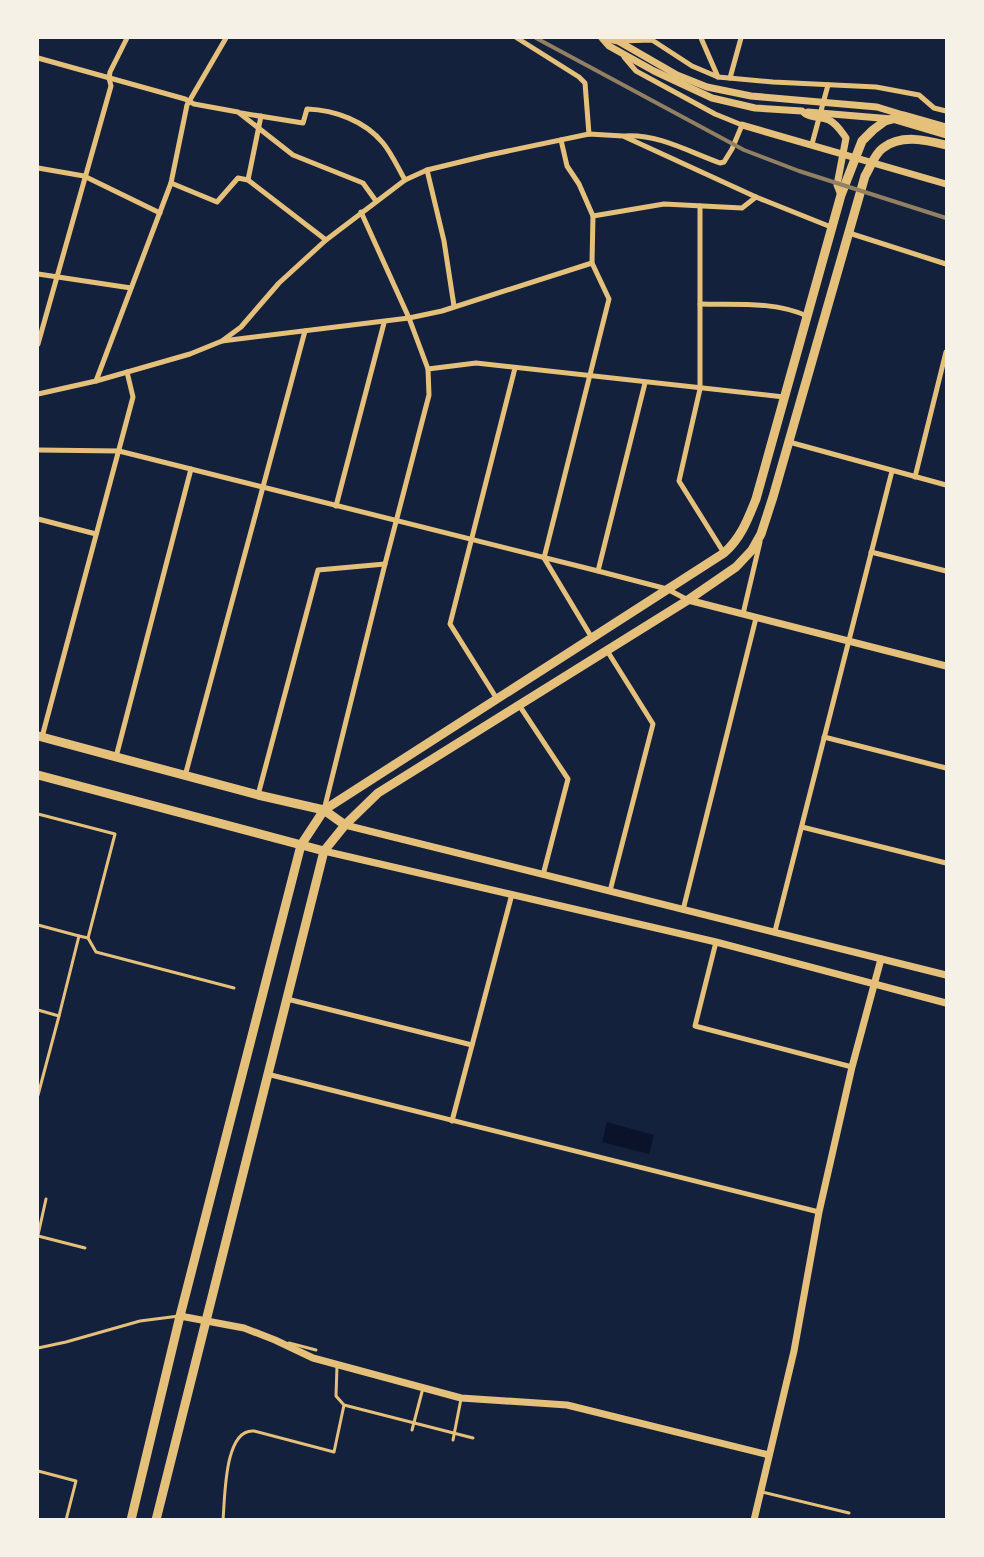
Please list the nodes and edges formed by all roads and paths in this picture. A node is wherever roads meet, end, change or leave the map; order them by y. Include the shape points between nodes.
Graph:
1 (127, 38) edge
2 (226, 38) edge
3 (517, 38) edge
4 (602, 38) edge
5 (702, 38) edge
6 (741, 38) edge
7 (651, 39) edge
8 (618, 41) junction
9 (624, 54) junction
10 (38, 58) edge
11 (718, 77) junction
12 (109, 78) junction
13 (730, 78) junction
14 (828, 85) junction
15 (190, 101) junction
16 (802, 111) junction
17 (946, 111) edge
18 (238, 112) junction
19 (261, 116) junction
20 (904, 116) junction
21 (892, 119) junction
22 (742, 125) junction
23 (258, 128) junction
24 (946, 128) edge
25 (589, 134) junction
26 (946, 135) edge
27 (623, 136) junction
28 (561, 140) junction
29 (812, 144) junction
30 (946, 145) edge
31 (38, 168) edge
32 (427, 170) junction
33 (84, 176) junction
34 (248, 180) junction
35 (405, 180) junction
36 (171, 183) junction
37 (946, 184) edge
38 (841, 195) junction
39 (756, 198) junction
40 (376, 201) junction
41 (700, 206) junction
42 (361, 212) junction
43 (160, 213) junction
44 (593, 216) junction
45 (831, 227) junction
46 (849, 233) junction
47 (327, 240) junction
48 (592, 263) junction
49 (946, 264) edge
50 (38, 274) edge
51 (56, 276) junction
52 (131, 288) junction
53 (700, 304) junction
54 (454, 306) junction
55 (807, 316) junction
56 (409, 318) junction
57 (384, 323) junction
58 (306, 332) junction
59 (222, 341) junction
60 (38, 344) edge
61 (946, 352) edge
62 (515, 368) junction
63 (428, 369) junction
64 (127, 372) junction
65 (590, 376) junction
66 (96, 381) junction
67 (645, 383) junction
68 (700, 389) junction
69 (937, 392) junction
70 (38, 394) edge
71 (946, 394) edge
72 (784, 397) junction
73 (788, 442) junction
74 (38, 450) edge
75 (118, 451) junction
76 (191, 469) junction
77 (892, 471) junction
78 (915, 477) junction
79 (946, 485) edge
80 (264, 488) junction
81 (336, 506) junction
82 (38, 519) edge
83 (396, 521) junction
84 (764, 526) junction
85 (96, 534) junction
86 (472, 540) junction
87 (871, 552) junction
88 (724, 553) junction
89 (544, 558) junction
90 (385, 564) junction
91 (598, 571) junction
92 (946, 571) edge
93 (667, 589) junction
94 (687, 600) junction
95 (743, 615) junction
96 (756, 618) junction
97 (592, 638) junction
98 (848, 641) junction
99 (606, 649) junction
100 (946, 666) edge
101 (497, 699) junction
102 (519, 704) junction
103 (40, 737) edge
104 (824, 737) junction
105 (116, 757) junction
106 (946, 768) edge
107 (38, 775) edge
108 (185, 776) junction
109 (258, 795) junction
110 (324, 810) junction
111 (38, 814) edge
112 (345, 825) junction
113 (802, 827) junction
114 (301, 845) junction
115 (324, 851) junction
116 (946, 863) edge
117 (543, 875) junction
118 (610, 891) junction
119 (512, 894) junction
120 (683, 910) junction
121 (38, 925) edge
122 (775, 931) junction
123 (79, 936) junction
124 (88, 938) junction
125 (716, 942) junction
126 (881, 959) junction
127 (946, 975) edge
128 (874, 985) junction
129 (234, 988) dead end
130 (287, 999) junction
131 (946, 1003) edge
132 (38, 1010) edge
133 (59, 1016) junction
134 (472, 1045) junction
135 (852, 1067) junction
136 (267, 1074) junction
137 (38, 1095) edge
138 (452, 1120) junction
139 (46, 1199) dead end
140 (819, 1212) junction
141 (38, 1235) edge
142 (85, 1248) dead end
143 (180, 1316) junction
144 (205, 1320) junction
145 (275, 1340) junction
146 (38, 1348) edge
147 (316, 1350) dead end
148 (337, 1365) junction
149 (423, 1388) junction
150 (461, 1398) junction
151 (344, 1405) junction
152 (412, 1430) dead end
153 (473, 1438) dead end
154 (453, 1440) dead end
155 (769, 1455) junction
156 (38, 1471) edge
157 (760, 1492) junction
158 (849, 1513) dead end
159 (66, 1520) edge
160 (131, 1520) edge
161 (156, 1520) edge
162 (223, 1520) edge
163 (753, 1520) edge

1 - 12 street
2 - 15 street
3 - 25 street via 585,83
4 - 8 street
4 - 9 street
5 - 11 street
6 - 13 street
7 - 8 street
7 - 11 street via 692,66
8 - 20 street via 677,75 707,87 751,96 877,107
9 - 16 street via 712,98 755,108
9 - 22 street via 636,71
10 - 12 street
11 - 13 street
12 - 15 street
12 - 33 street via 111,86
13 - 14 street
14 - 17 street via 876,87 919,95 934,108
14 - 29 street
15 - 18 street
15 - 36 street
16 - 21 street
16 - 38 street via 828,120 846,138 837,185
18 - 19 street
18 - 23 street
19 - 23 street
19 - 35 street via 303,123 307,109 342,115 381,141
20 - 21 main road
20 - 24 main road
21 - 26 street
21 - 38 main road via 862,141
22 - 27 street via 732,149 720,163 640,135
22 - 29 street
23 - 34 street
23 - 40 street via 293,155 363,183
25 - 27 street
25 - 28 street
27 - 39 street
28 - 32 street
28 - 44 street via 567,166
29 - 37 street
30 - 46 main road via 903,140 882,148 865,176
31 - 33 street
32 - 35 street
32 - 54 street
33 - 43 street
33 - 51 street
34 - 36 street via 238,178 217,202
34 - 47 street
35 - 40 street
36 - 43 street
38 - 45 main road
39 - 41 street via 742,208
39 - 45 street
40 - 42 street
41 - 44 street via 663,204
41 - 53 street
42 - 47 street
42 - 56 street
43 - 52 street
44 - 48 street
45 - 55 main road
46 - 49 street
46 - 73 main road
47 - 59 street via 279,283 241,327
48 - 54 street
48 - 65 street via 609,299
50 - 51 street
51 - 52 street
51 - 60 street
52 - 66 street
53 - 55 street via 777,306
53 - 68 street
54 - 56 street
55 - 72 main road
56 - 57 street
56 - 63 street
57 - 58 street
57 - 81 street
58 - 59 street
58 - 80 street
59 - 64 street
61 - 69 street
62 - 63 street via 476,363
62 - 65 street
62 - 86 street
63 - 83 street via 429,395
64 - 66 street
64 - 75 street via 133,397
65 - 67 street
65 - 89 street
66 - 70 street
67 - 68 street
67 - 91 street
68 - 72 street
68 - 88 street via 679,481
69 - 71 street
69 - 78 street
72 - 88 main road via 746,525
73 - 77 street
73 - 84 main road
74 - 75 street
75 - 76 street
75 - 85 street
76 - 80 street
76 - 105 street
77 - 78 street
77 - 87 street
78 - 79 street
80 - 81 street
80 - 108 street
81 - 83 street
82 - 85 street
83 - 86 street
83 - 90 street
84 - 94 main road via 745,559
84 - 95 street
85 - 103 street
86 - 89 street
86 - 101 street via 450,624
87 - 92 street
87 - 98 street
88 - 93 main road
89 - 91 street
89 - 97 street
90 - 109 street via 318,570
90 - 110 street
91 - 93 street
93 - 94 street
93 - 97 main road
94 - 95 street
94 - 99 main road
95 - 96 street
96 - 98 street
96 - 120 street
97 - 101 main road
98 - 100 street
98 - 104 street
99 - 102 main road
99 - 118 street via 653,723
101 - 110 main road
102 - 112 main road via 378,793
102 - 117 street via 568,779
103 - 105 main road
104 - 106 street
104 - 113 street
105 - 108 main road
107 - 114 main road
108 - 109 main road
109 - 110 main road
110 - 112 main road
110 - 114 main road
111 - 124 lane via 115,834
112 - 115 main road
112 - 117 street
113 - 116 street
113 - 122 street
114 - 115 main road
114 - 143 main road
115 - 119 street
115 - 130 main road
117 - 118 street
118 - 120 street
119 - 125 street
119 - 134 street
120 - 122 street
121 - 123 lane
122 - 126 street
123 - 124 lane
123 - 133 lane
124 - 129 lane via 96,952
125 - 128 street
125 - 135 street via 695,1026
126 - 127 street
126 - 128 street
128 - 131 street
128 - 135 street
130 - 134 street
130 - 136 main road
132 - 133 lane
133 - 137 lane
134 - 138 street
135 - 140 street
136 - 138 street
136 - 144 main road
138 - 140 street
139 - 141 lane
140 - 155 street via 794,1352
141 - 142 lane
143 - 144 street
143 - 146 lane via 140,1321
143 - 160 main road
144 - 145 street
144 - 161 main road
145 - 147 lane
145 - 148 street
148 - 149 street
148 - 151 lane via 336,1396
149 - 150 street
149 - 152 lane
150 - 154 lane
150 - 155 street via 567,1405
151 - 153 lane
151 - 162 lane via 334,1452 254,1431 240,1434 225,1485
155 - 157 street
156 - 159 lane via 76,1481
157 - 158 lane
157 - 163 street

